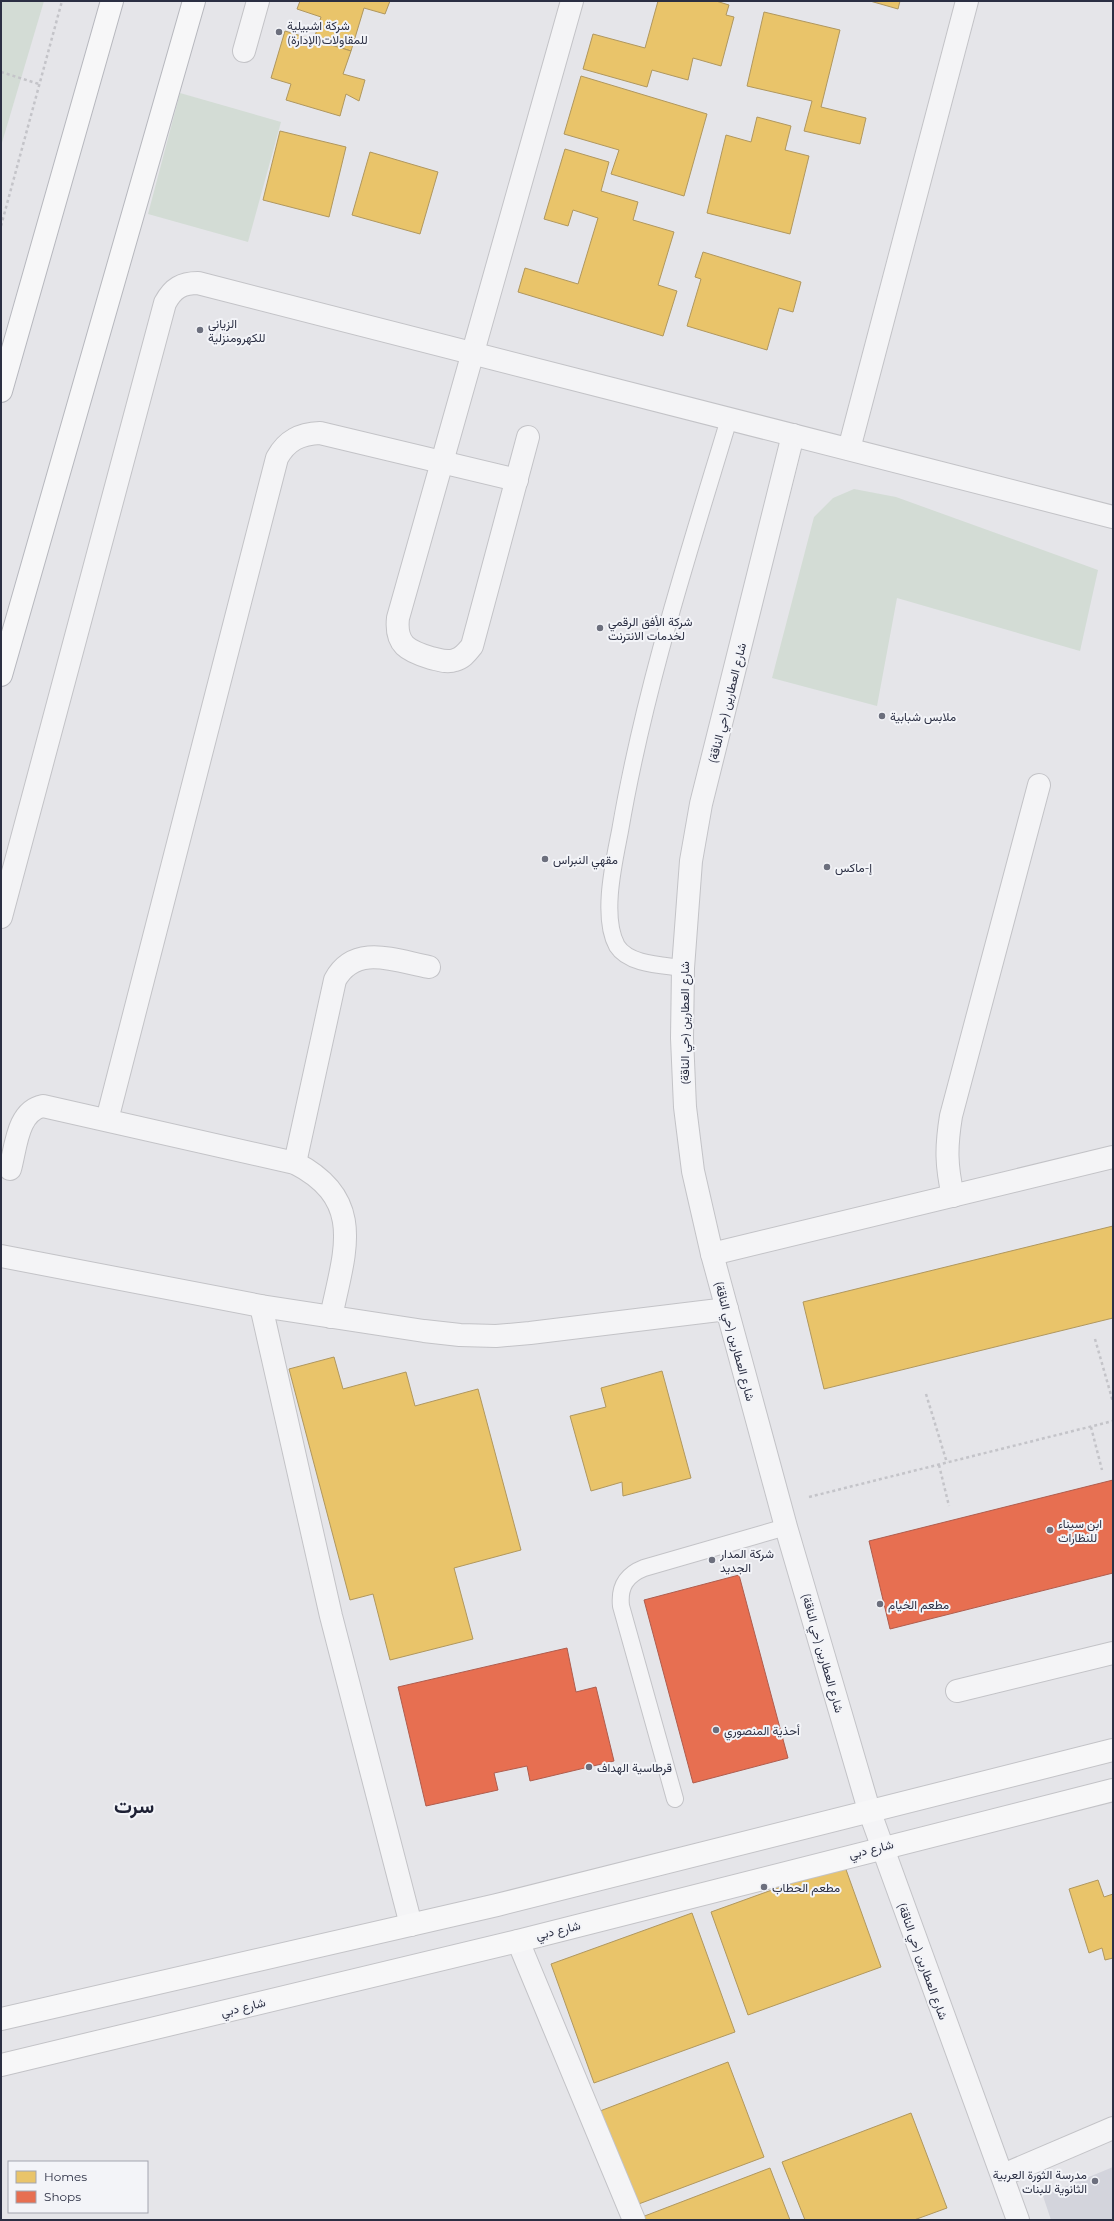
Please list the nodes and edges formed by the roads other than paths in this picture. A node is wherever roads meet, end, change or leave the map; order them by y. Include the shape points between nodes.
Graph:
1 (112, 1) edge
2 (194, 1) edge
3 (258, 1) edge
4 (572, 1) edge
5 (967, 1) edge
6 (244, 51) dead end
7 (473, 353) junction
8 (1, 391) edge
9 (729, 419) junction
10 (794, 435) junction
11 (528, 437) dead end
12 (849, 449) junction
13 (442, 462) junction
14 (517, 480) junction
15 (1113, 517) edge
16 (1, 675) edge
17 (1039, 785) dead end
18 (1, 917) edge
19 (429, 967) dead end
20 (683, 968) junction
21 (107, 1120) junction
22 (1113, 1157) edge
23 (295, 1163) junction
24 (10, 1169) dead end
25 (953, 1196) junction
26 (712, 1254) junction
27 (1, 1256) edge
28 (261, 1306) junction
29 (726, 1310) junction
30 (332, 1317) junction
31 (786, 1527) junction
32 (1113, 1653) edge
33 (957, 1692) dead end
34 (1113, 1750) edge
35 (1113, 1790) edge
36 (675, 1799) dead end
37 (869, 1810) junction
38 (881, 1847) junction
39 (411, 1925) junction
40 (518, 1941) junction
41 (1, 2019) edge
42 (1, 2065) edge
43 (1113, 2128) edge
44 (1003, 2175) junction
45 (1011, 2218) edge
46 (634, 2220) edge

1 - 8 main road
2 - 16 main road
3 - 6 street
4 - 7 street
5 - 12 street
7 - 9 street
7 - 13 street
7 - 18 street via 198,283 177,287 170,294 163,311
9 - 10 street
9 - 20 lane via 658,655 628,785 612,881 610,921 612,935 619,948 638,960
10 - 12 street
10 - 20 street, شارع العطارين (حي الناقة) via 702,804 691,861
11 - 14 street
12 - 15 street
13 - 14 street
13 - 14 street via 397,628 405,646 414,653 446,662 465,655 472,646
13 - 21 street via 320,433 309,434 290,442 277,458
17 - 25 street via 951,1116 947,1168
19 - 23 street via 367,957 347,963 340,970 335,980
20 - 26 street, شارع العطارين (حي الناقة) via 682,1038 685,1107 693,1171
21 - 23 street
21 - 24 street via 49,1106 37,1107 22,1125
22 - 25 street
23 - 30 street via 311,1172 327,1186 339,1204 346,1224 346,1245
25 - 26 street
26 - 29 street, شارع العطارين (حي الناقة)
27 - 28 street
28 - 30 street
28 - 39 street via 331,1616
29 - 30 street via 496,1336 424,1331
29 - 31 street, شارع العطارين (حي الناقة)
31 - 36 lane via 644,1568 635,1572 622,1587 622,1606
31 - 37 street, شارع العطارين (حي الناقة)
32 - 33 street
34 - 37 main road
35 - 38 main road, شارع دبي
37 - 38 street, شارع العطارين (حي الناقة)
37 - 39 main road
38 - 40 main road, شارع دبي
38 - 44 street, شارع العطارين (حي الناقة)
39 - 41 main road
40 - 42 main road, شارع دبي
40 - 46 street
43 - 44 street
44 - 45 street, شارع العطارين (حي الناقة)

